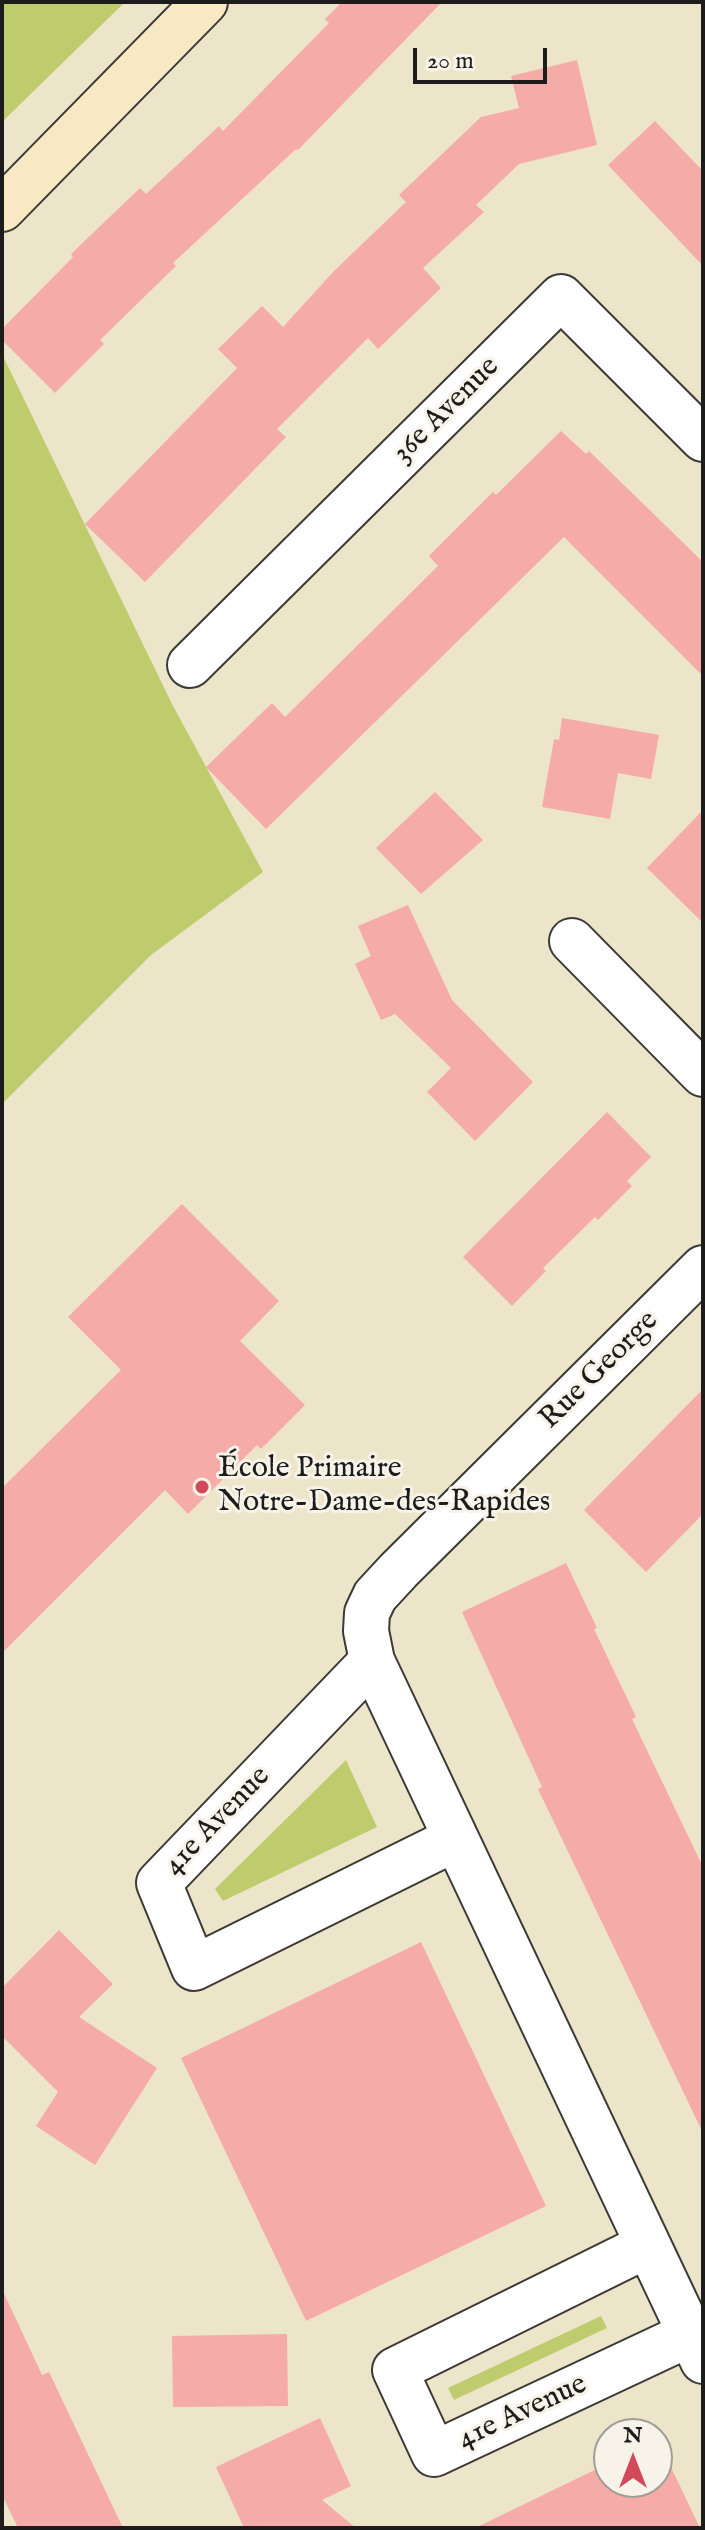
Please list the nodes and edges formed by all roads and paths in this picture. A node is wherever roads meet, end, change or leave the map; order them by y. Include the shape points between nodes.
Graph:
1 (205, 2) edge
2 (2, 209) edge
3 (703, 439) edge
4 (190, 665) dead end
5 (572, 941) dead end
6 (703, 1074) edge
7 (703, 1268) edge
8 (372, 1661) junction
9 (455, 1839) junction
10 (648, 2245) junction
11 (696, 2347) edge

1 - 2 main road
3 - 4 street, 36e Avenue via 561,297
5 - 6 street
7 - 8 street, Rue George via 375,1596 366,1631
8 - 9 street, 41e Avenue
8 - 9 street, 41e Avenue via 159,1883 194,1968
9 - 10 street, 41e Avenue
10 - 11 street, 41e Avenue
10 - 11 street, 41e Avenue via 395,2370 434,2454

